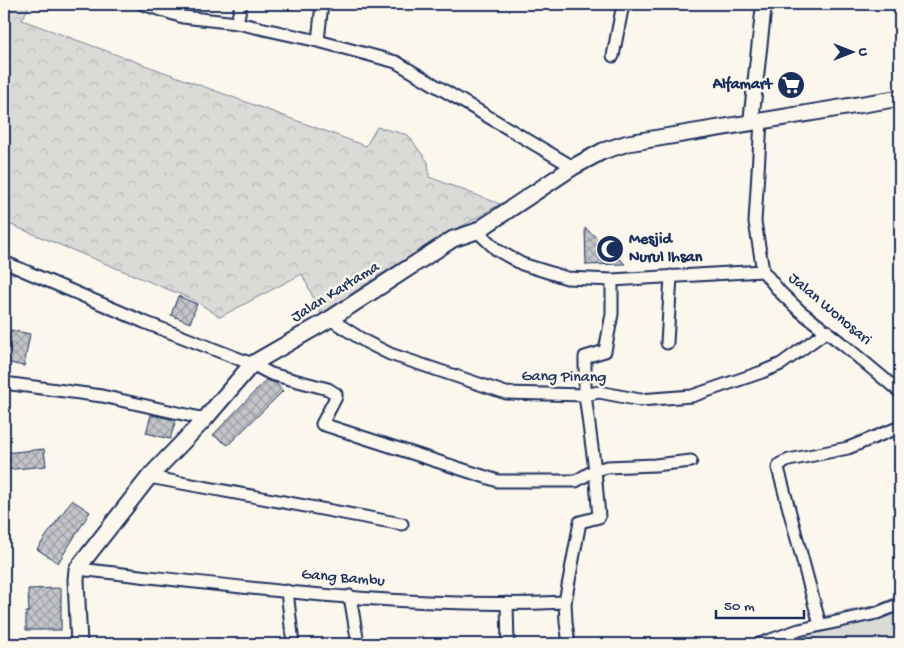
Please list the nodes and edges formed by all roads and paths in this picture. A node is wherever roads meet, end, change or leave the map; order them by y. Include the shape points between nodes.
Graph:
1 (143, 4) edge
2 (240, 4) edge
3 (322, 4) edge
4 (624, 4) edge
5 (764, 4) edge
6 (237, 23) junction
7 (318, 41) junction
8 (613, 56) dead end
9 (900, 98) edge
10 (756, 121) junction
11 (573, 167) junction
12 (477, 231) junction
13 (4, 262) edge
14 (763, 271) junction
15 (671, 276) junction
16 (612, 280) junction
17 (330, 319) junction
18 (827, 331) junction
19 (667, 343) dead end
20 (252, 364) junction
21 (4, 383) edge
22 (900, 392) edge
23 (584, 395) junction
24 (205, 419) junction
25 (900, 428) edge
26 (691, 461) dead end
27 (595, 470) junction
28 (149, 477) junction
29 (402, 524) dead end
30 (77, 569) junction
31 (287, 591) junction
32 (350, 596) junction
33 (566, 602) junction
34 (507, 603) junction
35 (900, 604) edge
36 (820, 625) junction
37 (79, 644) edge
38 (293, 644) edge
39 (358, 644) edge
40 (508, 644) edge
41 (569, 644) edge
42 (759, 644) edge

1 - 6 street via 183,17
2 - 6 street
3 - 7 street
4 - 8 street
5 - 10 street
6 - 7 street
7 - 11 street via 396,62
9 - 10 main road, Jalan Kartama
10 - 11 main road, Jalan Kartama via 628,143 603,151
10 - 14 street, Jalan Wonosari via 755,222
11 - 12 main road, Jalan Kartama
12 - 16 street via 497,250 522,264 567,278
12 - 17 main road, Jalan Kartama via 452,240
13 - 20 street
14 - 15 street
14 - 18 street, Jalan Wonosari via 800,311
15 - 16 street
15 - 19 street
16 - 23 street via 612,314 605,351 585,357
17 - 20 main road, Jalan Kartama
17 - 23 street, Gang Pinang via 390,354 506,394
18 - 22 street, Jalan Wonosari
18 - 23 street, Gang Pinang via 781,364 692,396 640,400 606,393
20 - 24 main road, Jalan Kartama
20 - 27 street via 272,374 336,394 322,424 498,481 576,481
21 - 24 street via 102,396
23 - 27 street
24 - 28 main road, Jalan Kartama
25 - 36 street via 848,448 789,460 778,468
26 - 27 street
27 - 33 street via 599,517 580,522
28 - 29 street
28 - 30 main road, Jalan Kartama
30 - 31 street, Gang Bambu
30 - 37 main road
31 - 32 street, Gang Bambu
31 - 38 street
32 - 34 street, Gang Bambu via 440,603
32 - 39 street
33 - 34 street, Gang Bambu
33 - 41 street
34 - 40 street
35 - 36 street via 877,613
36 - 42 street

